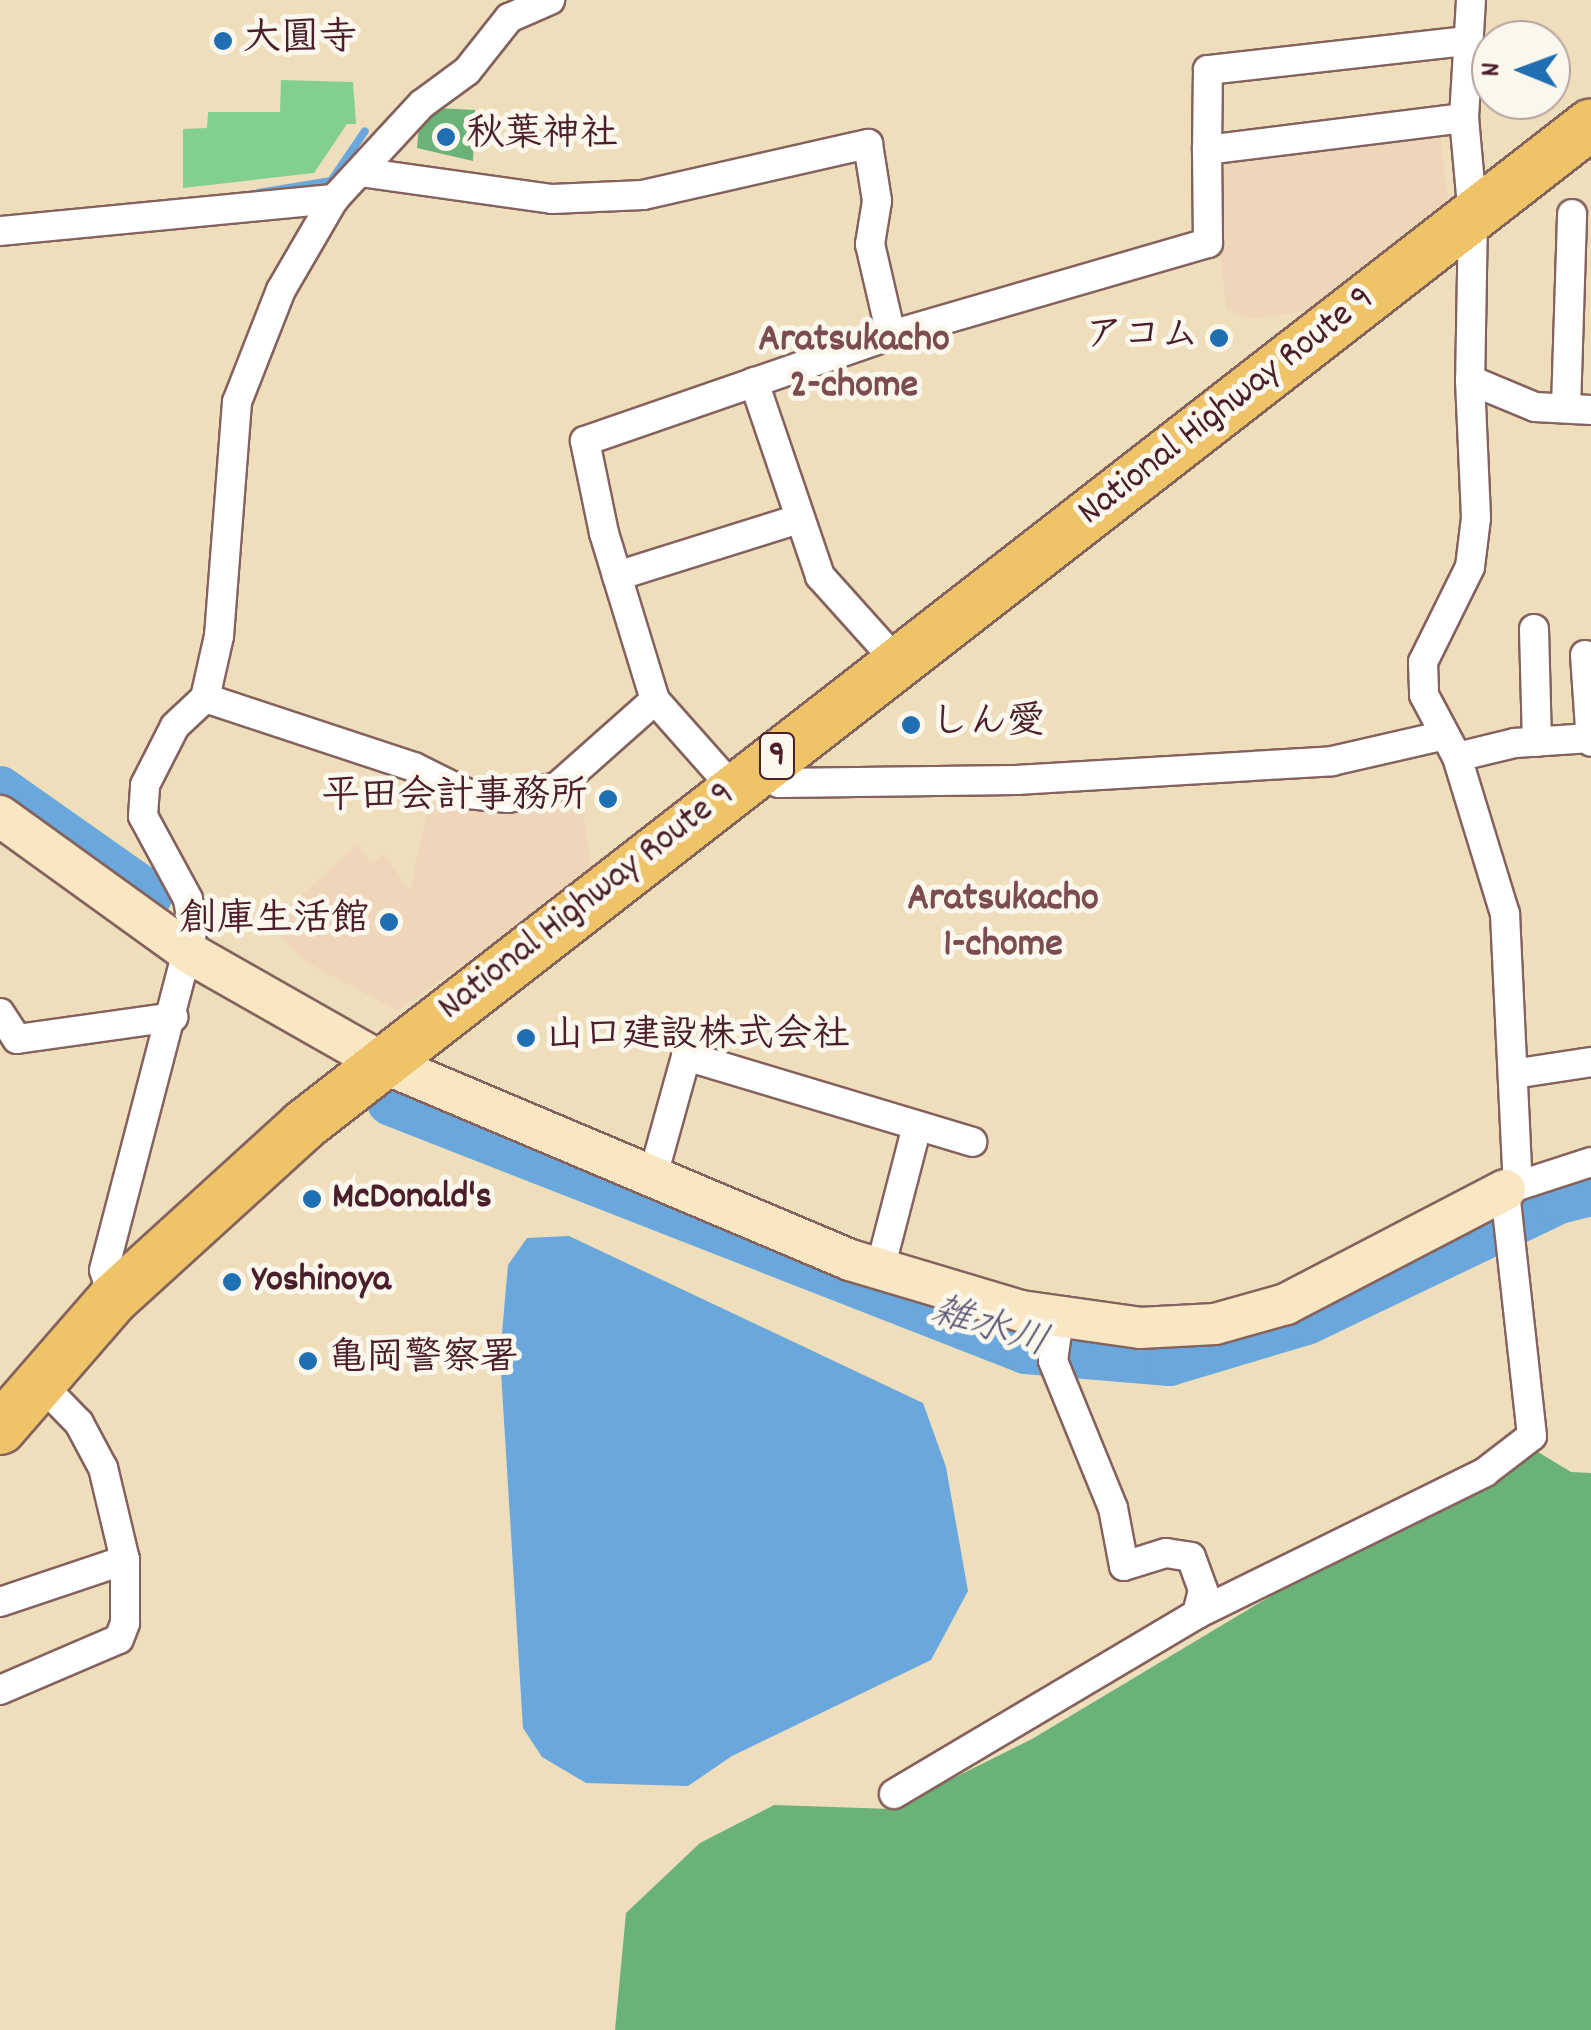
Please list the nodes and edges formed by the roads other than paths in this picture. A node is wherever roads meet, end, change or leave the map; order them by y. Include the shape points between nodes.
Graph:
1 (550, 0) edge
2 (1472, 0) edge
3 (1466, 40) junction
4 (1464, 118) junction
5 (1591, 124) edge
6 (1207, 150) junction
7 (360, 172) junction
8 (334, 200) junction
9 (1572, 214) dead end
10 (1473, 216) junction
11 (0, 231) edge
12 (891, 335) junction
13 (1470, 380) junction
14 (754, 382) junction
15 (1578, 409) edge
16 (799, 519) junction
17 (616, 576) junction
18 (1534, 629) dead end
19 (1586, 655) dead end
20 (898, 663) junction
21 (205, 698) junction
22 (655, 700) junction
23 (1591, 740) edge
24 (1537, 742) junction
25 (1449, 746) junction
26 (747, 778) junction
27 (0, 816) edge
28 (191, 954) junction
29 (0, 1014) edge
30 (174, 1017) junction
31 (381, 1062) junction
32 (1591, 1062) edge
33 (1513, 1074) junction
34 (916, 1126) junction
35 (972, 1142) dead end
36 (1591, 1162) edge
37 (652, 1179) junction
38 (1511, 1188) junction
39 (880, 1269) junction
40 (113, 1298) junction
41 (1059, 1319) junction
42 (38, 1380) junction
43 (0, 1429) edge
44 (125, 1560) junction
45 (0, 1602) edge
46 (1196, 1614) junction
47 (0, 1690) edge
48 (894, 1794) dead end

1 - 7 street via 509,18 467,71 422,104
2 - 3 street
3 - 4 street
3 - 6 street via 1208,70
4 - 6 street
4 - 10 street
5 - 10 highway, National Highway Route 9 / 9
6 - 12 street via 1208,244
7 - 8 street
7 - 12 street via 552,199 642,195 868,144 877,201 870,244
8 - 11 street
8 - 21 street via 281,290 237,402 219,636
9 - 15 street
10 - 13 street
10 - 20 highway, National Highway Route 9 / 9
12 - 14 street
13 - 15 street via 1535,407
13 - 25 street via 1476,518 1470,566 1422,662 1424,695
14 - 16 street
14 - 17 street via 585,441
16 - 17 street
16 - 20 street via 820,576
17 - 22 street
18 - 24 street
19 - 23 street
20 - 26 highway, National Highway Route 9 / 9
21 - 22 street via 414,768 468,794 508,798 557,787
21 - 28 street via 175,726 145,785 143,816 188,899
22 - 26 street
23 - 24 street
24 - 25 street
25 - 26 street via 1332,761 1016,780
25 - 33 street via 1505,914
26 - 31 highway, National Highway Route 9 / 9
27 - 28 street
28 - 30 street
28 - 31 street
29 - 30 street via 17,1039
30 - 40 street via 104,1270
31 - 37 street
31 - 40 highway, National Highway Route 9 / 9
32 - 33 street
33 - 38 street
34 - 35 street
34 - 37 street via 686,1056
34 - 39 street
36 - 38 street
37 - 39 street
38 - 41 street via 1286,1304 1196,1325 1140,1328
38 - 46 street via 1532,1436 1484,1472
39 - 41 street
40 - 42 highway, National Highway Route 9 / 9
41 - 46 street via 1053,1361 1113,1508 1124,1566 1166,1552 1191,1557 1203,1590
42 - 43 highway, National Highway Route 9 / 9
42 - 44 street via 78,1423 103,1468
44 - 45 street
44 - 47 street via 126,1623 119,1639
46 - 48 street

